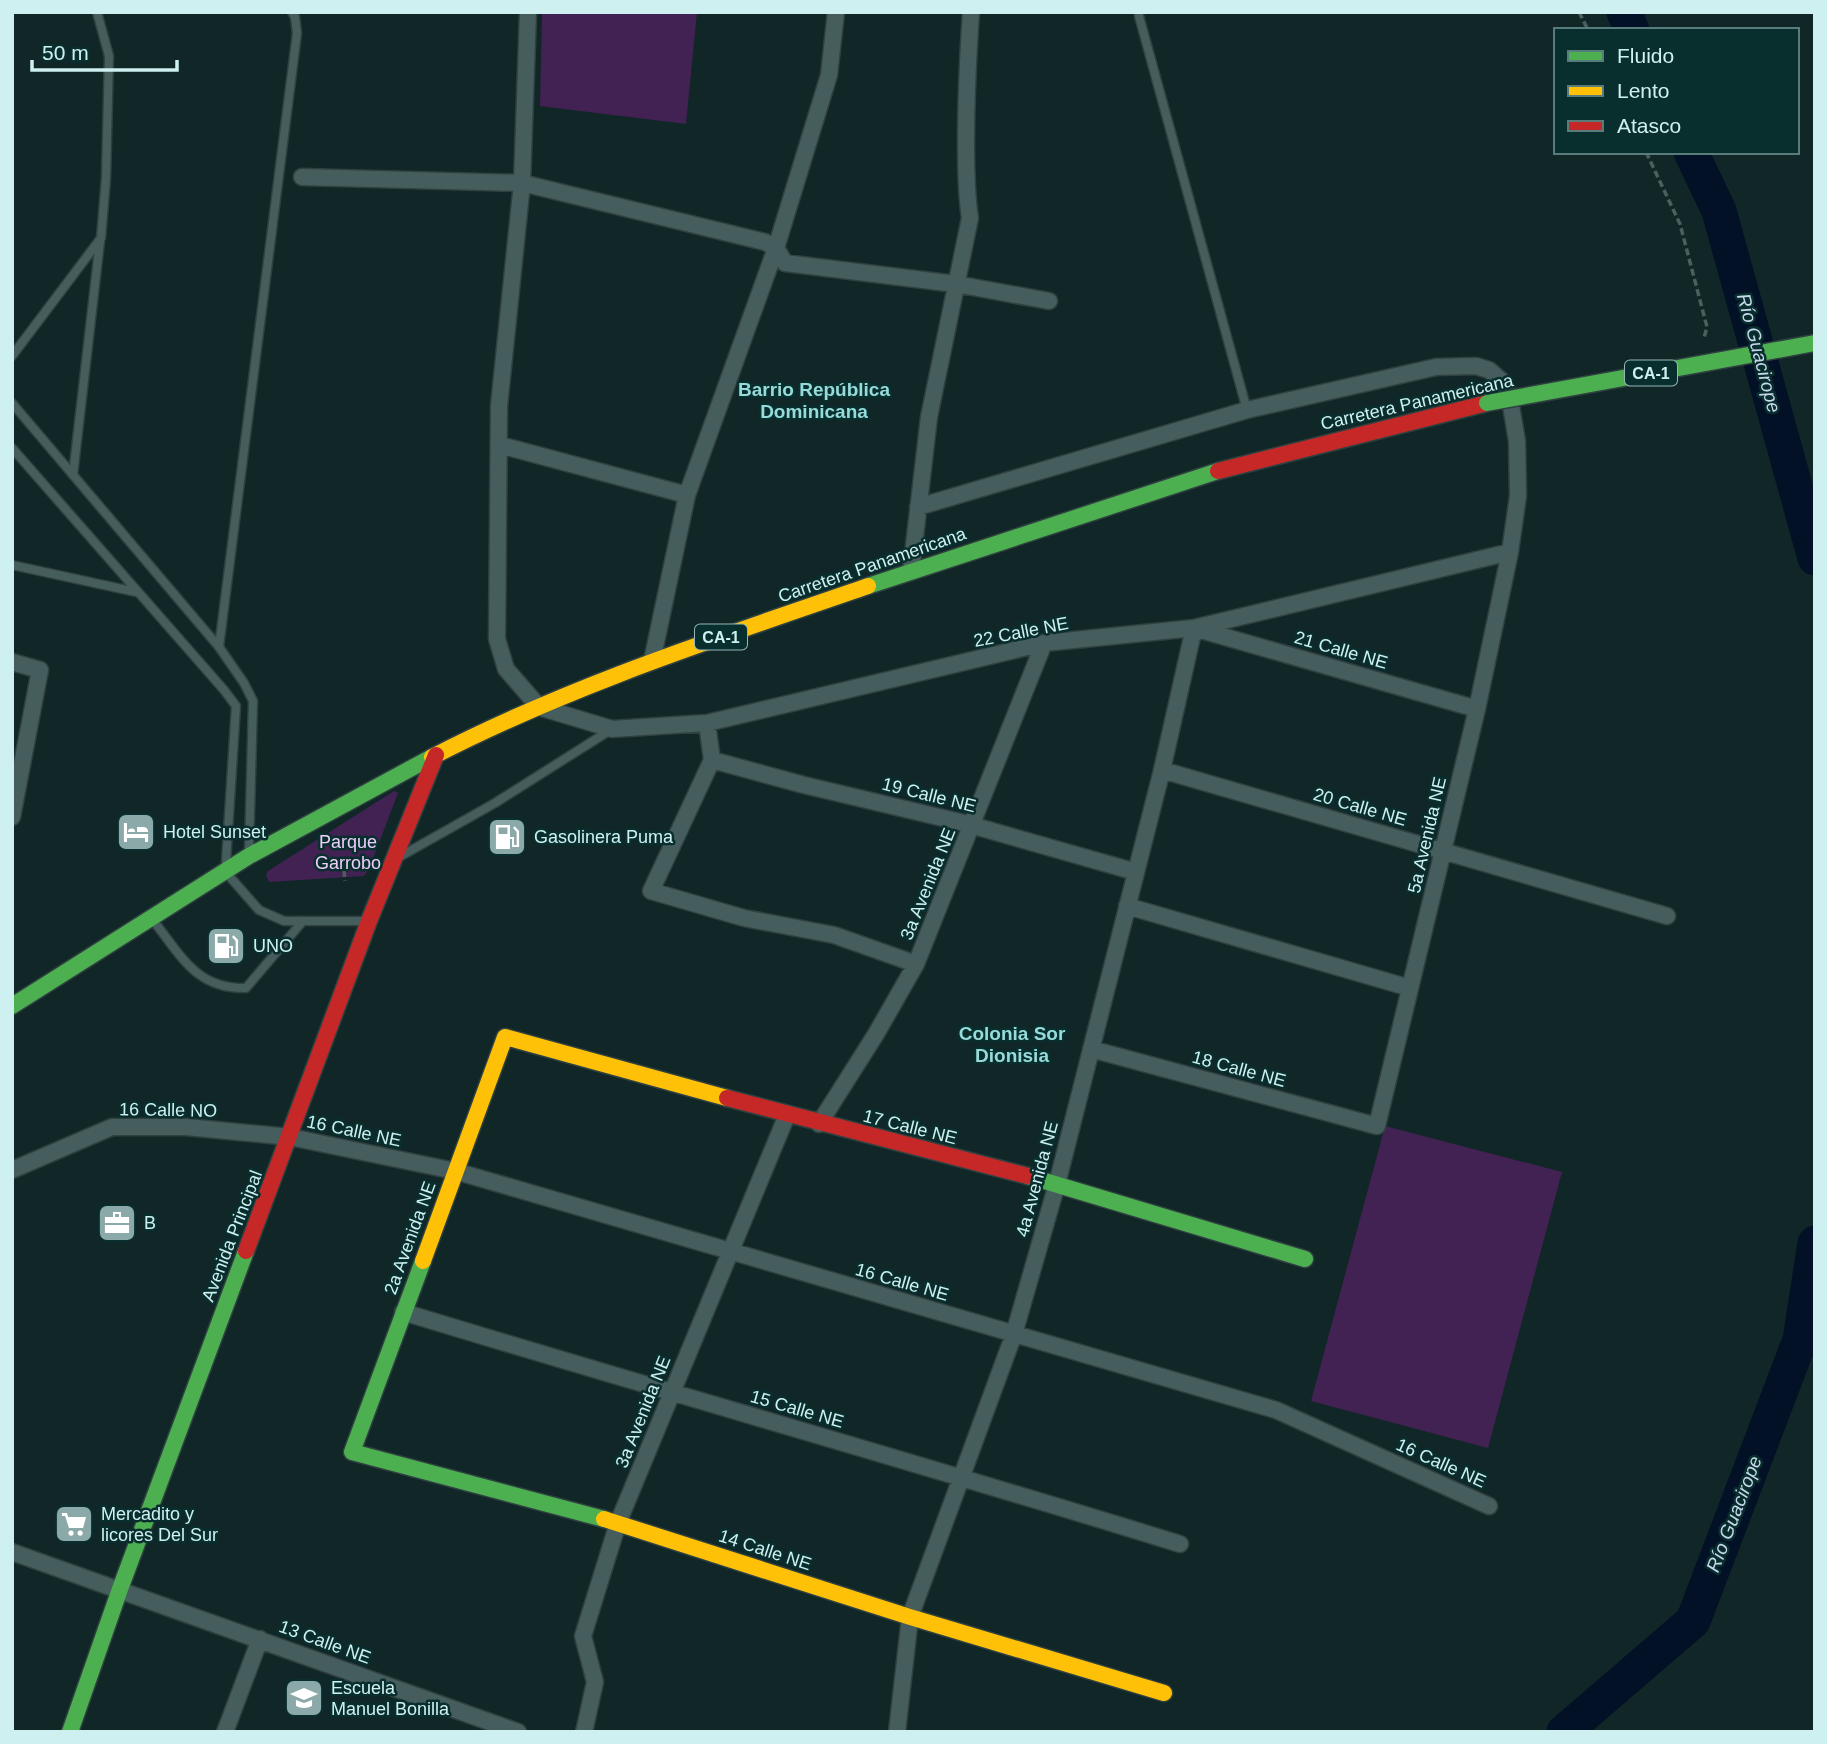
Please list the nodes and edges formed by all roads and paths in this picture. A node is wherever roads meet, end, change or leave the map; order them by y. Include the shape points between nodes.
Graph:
1 (97, 12) edge
2 (292, 12) edge
3 (528, 12) edge
4 (836, 12) edge
5 (971, 12) edge
6 (1579, 12) edge
7 (1139, 16) dead end
8 (1587, 28) edge
9 (1647, 154) edge
10 (302, 177) dead end
11 (522, 183) junction
12 (100, 238) junction
13 (776, 248) junction
14 (956, 284) junction
15 (1049, 301) dead end
16 (1704, 339) dead end
17 (1815, 343) edge
18 (12, 356) edge
19 (12, 403) edge
20 (1247, 411) junction
21 (500, 445) junction
22 (12, 448) edge
23 (73, 475) junction
24 (687, 495) junction
25 (918, 507) junction
26 (1510, 552) junction
27 (12, 565) edge
28 (911, 571) junction
29 (138, 592) junction
30 (1194, 628) junction
31 (1044, 643) junction
32 (219, 648) junction
33 (652, 661) junction
34 (12, 662) edge
35 (539, 707) junction
36 (1477, 709) junction
37 (707, 723) junction
38 (612, 729) junction
39 (436, 755) junction
40 (712, 760) junction
41 (1162, 771) junction
42 (12, 817) edge
43 (973, 825) junction
44 (1443, 850) junction
45 (249, 856) junction
46 (396, 860) junction
47 (344, 870) dead end
48 (225, 871) junction
49 (1136, 872) junction
50 (345, 881) dead end
51 (1126, 906) junction
52 (1667, 916) dead end
53 (151, 918) junction
54 (303, 921) junction
55 (369, 921) junction
56 (916, 964) junction
57 (1410, 988) junction
58 (12, 1006) edge
59 (505, 1037) joint
60 (1091, 1049) junction
61 (786, 1115) junction
62 (819, 1124) junction
63 (1377, 1126) joint
64 (290, 1137) junction
65 (12, 1170) edge
66 (455, 1171) junction
67 (1057, 1184) junction
68 (729, 1252) junction
69 (1305, 1259) dead end
70 (403, 1312) junction
71 (1014, 1334) junction
72 (673, 1394) junction
73 (352, 1452) joint
74 (962, 1476) junction
75 (1489, 1506) dead end
76 (618, 1522) junction
77 (1180, 1544) dead end
78 (12, 1552) edge
79 (120, 1589) junction
80 (910, 1617) junction
81 (260, 1639) junction
82 (1164, 1693) dead end
83 (70, 1732) edge
84 (225, 1732) edge
85 (518, 1732) edge
86 (584, 1732) edge
87 (897, 1732) edge

1 - 12 lane via 109,56
2 - 32 lane via 297,33
3 - 11 street
4 - 13 street via 829,75
5 - 14 street via 966,131 970,218
6 - 8 path
7 - 20 lane
9 - 16 path via 1680,224 1707,327
10 - 11 street
11 - 13 street
11 - 21 street via 499,406
12 - 18 lane
12 - 23 lane
13 - 14 street via 785,263
13 - 24 street
14 - 15 street
14 - 25 street via 929,416
17 - 28 main road, Carretera Panamericana / CA-1, bridge via 1487,403 1228,468
19 - 23 lane
20 - 25 street, 5a Avenida NE
20 - 26 street, 5a Avenida NE via 1436,367 1466,365 1489,370 1504,383 1517,441 1518,496
21 - 24 street
21 - 35 street via 497,639 506,669
22 - 29 lane
23 - 32 lane
24 - 33 street
25 - 28 street
26 - 30 street, 22 Calle NE
26 - 36 street, 5a Avenida NE
27 - 29 lane
28 - 33 main road, Carretera Panamericana / CA-1
29 - 48 lane via 236,706
30 - 31 street, 22 Calle NE
30 - 36 street, 21 Calle NE
30 - 41 street, 4a Avenida NE
31 - 37 street, 22 Calle NE
31 - 43 street, 3a Avenida NE
32 - 45 lane via 253,701
33 - 35 main road, Carretera Panamericana / CA-1
34 - 42 street via 40,670
35 - 38 street, 22 Calle NE
35 - 39 main road, Carretera Panamericana / CA-1
36 - 44 street, 5a Avenida NE
37 - 38 street, 22 Calle NE
37 - 40 street
38 - 46 lane
39 - 45 main road, Carretera Panamericana / CA-1
39 - 46 main road, Avenida Principal
40 - 43 street, 19 Calle NE
40 - 56 street via 651,891 744,918 834,935
41 - 44 street, 20 Calle NE
41 - 49 street, 4a Avenida NE
43 - 49 street, 19 Calle NE
43 - 56 street, 3a Avenida NE
44 - 52 street, 20 Calle NE
44 - 57 street, 5a Avenida NE
45 - 48 main road, Carretera Panamericana / CA-1
46 - 55 main road, Avenida Principal
47 - 50 path
48 - 53 main road, Carretera Panamericana / CA-1
48 - 54 lane via 259,911 284,921
49 - 51 street, 4a Avenida NE
51 - 57 street
51 - 60 street, 4a Avenida NE
53 - 54 lane via 196,974 233,988 246,988
53 - 58 main road, Carretera Panamericana / CA-1
54 - 55 lane
55 - 64 main road, Avenida Principal
56 - 62 street, 3a Avenida NE
57 - 63 street, 5a Avenida NE
59 - 61 main road, 17 Calle NE
59 - 66 main road, 2a Avenida NE
60 - 63 street, 18 Calle NE
60 - 67 street, 4a Avenida NE
61 - 62 main road, 17 Calle NE
61 - 68 street, 3a Avenida NE
62 - 67 main road, 17 Calle NE
64 - 65 street, 16 Calle NO via 186,1127 112,1127
64 - 66 street, 16 Calle NE
64 - 79 main road, Avenida Principal
66 - 68 street, 16 Calle NE
66 - 70 main road, 2a Avenida NE
67 - 69 main road, 17 Calle NE
67 - 71 street, 4a Avenida NE
68 - 71 street, 16 Calle NE
68 - 72 street, 3a Avenida NE
70 - 72 street, 15 Calle NE
70 - 73 main road, 2a Avenida NE
71 - 74 street, 4a Avenida NE
71 - 75 street, 16 Calle NE via 1276,1410
72 - 74 street, 15 Calle NE
72 - 76 street, 3a Avenida NE
73 - 76 main road, 14 Calle NE
74 - 77 street, 15 Calle NE
74 - 80 street, 4a Avenida NE
76 - 80 main road, 14 Calle NE
76 - 86 street, 3a Avenida NE via 583,1636 595,1682
78 - 79 street, 13 Calle NE
79 - 81 street, 13 Calle NE
79 - 83 main road, Avenida Principal
80 - 82 main road, 14 Calle NE
80 - 87 street, 4a Avenida NE
81 - 84 street
81 - 85 street, 13 Calle NE

